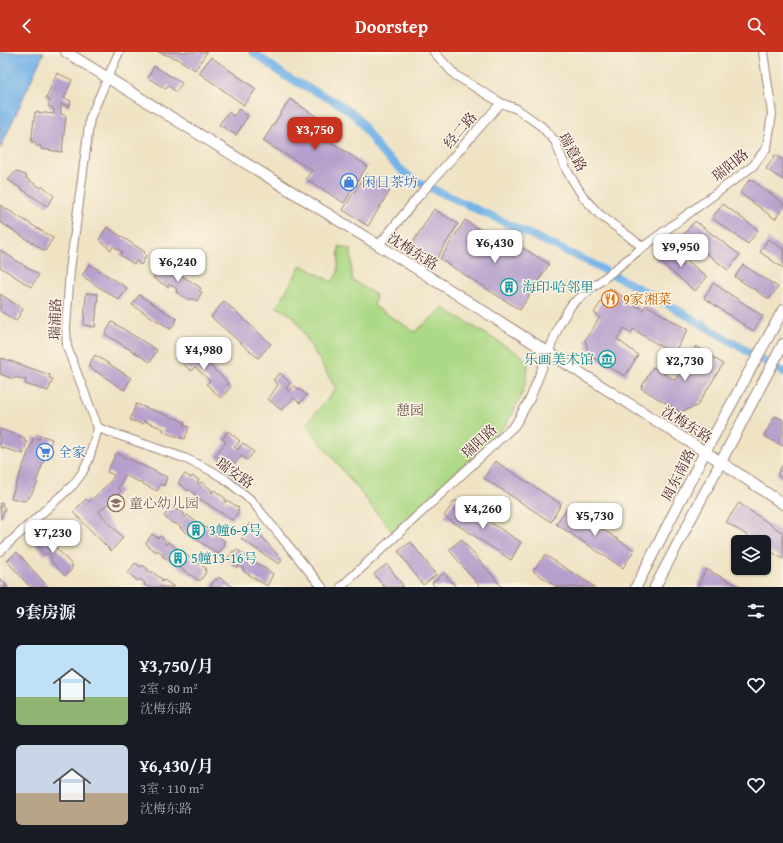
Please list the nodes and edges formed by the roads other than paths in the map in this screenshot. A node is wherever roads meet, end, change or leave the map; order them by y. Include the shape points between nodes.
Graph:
1 (119, 52) edge
2 (434, 52) edge
3 (763, 52) edge
4 (67, 53) edge
5 (107, 78) junction
6 (501, 103) junction
7 (378, 246) junction
8 (643, 246) junction
9 (783, 310) edge
10 (783, 344) edge
11 (548, 353) junction
12 (98, 428) junction
13 (705, 452) junction
14 (721, 462) junction
15 (783, 504) edge
16 (0, 551) edge
17 (322, 587) edge
18 (341, 587) edge
19 (636, 587) edge
20 (655, 587) edge

1 - 5 street, 瑞浦路
2 - 6 street, 瑞意路 via 455,75
3 - 8 street, 瑞阳路 via 772,114 767,147 753,166
4 - 5 street, 沈梅东路
5 - 7 street, 沈梅东路
5 - 12 street, 瑞浦路 via 90,118 70,270 66,328 67,347
6 - 7 street, 经二路
6 - 8 street, 瑞意路 via 517,109 555,141 567,171 584,198 600,215
7 - 11 street, 沈梅东路
8 - 11 street, 瑞阳路 via 572,304 560,323
9 - 13 street, 周东南路 via 748,378
10 - 14 street
11 - 13 street, 沈梅东路
11 - 18 street, 瑞阳路 via 530,399 515,425
12 - 16 street via 89,459 73,485
12 - 17 street, 瑞安路 via 184,458 226,479 251,500
13 - 14 street, 沈梅东路
13 - 19 street, 周东南路
14 - 15 street, 沈梅东路
14 - 20 street

